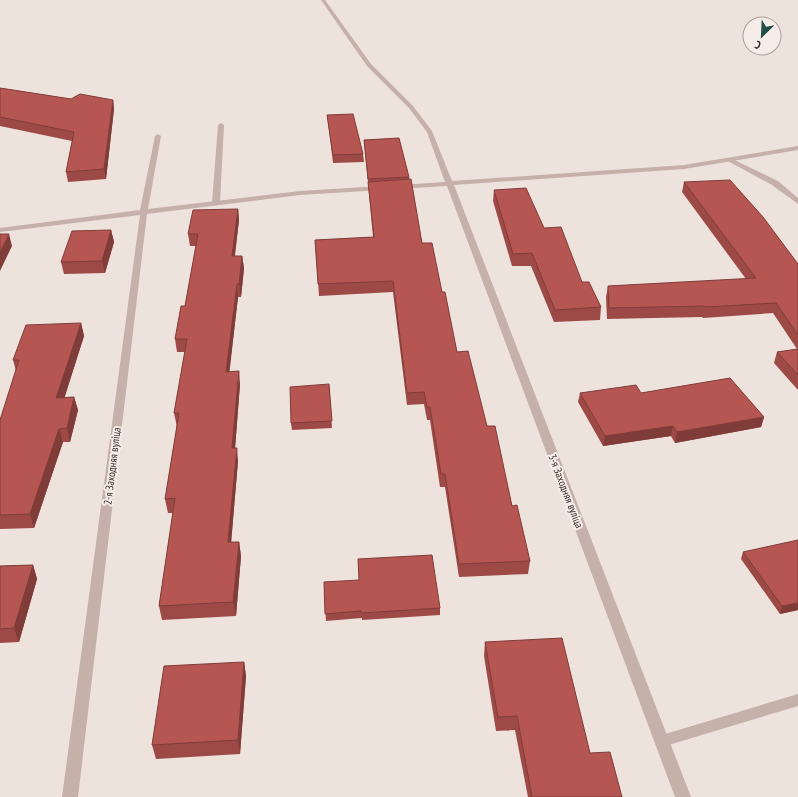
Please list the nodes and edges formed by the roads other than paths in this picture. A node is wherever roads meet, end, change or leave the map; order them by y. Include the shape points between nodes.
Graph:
1 (323, 0) edge
2 (221, 125) dead end
3 (158, 136) dead end
4 (798, 148) edge
5 (730, 160) junction
6 (449, 184) junction
7 (798, 202) edge
8 (216, 203) junction
9 (144, 211) junction
10 (0, 230) edge
11 (798, 700) edge
12 (662, 741) junction
13 (70, 797) edge
14 (683, 797) edge

1 - 6 street, 3-я Заходняя вуліца via 369,65 411,108 430,132
2 - 8 street
3 - 9 street, 2-я Заходняя вуліца
4 - 5 street
5 - 6 street via 684,167
5 - 7 street via 775,183
6 - 8 street via 300,193
6 - 12 street, 3-я Заходняя вуліца
8 - 9 street
9 - 10 street
9 - 13 street, 2-я Заходняя вуліца
11 - 12 street
12 - 14 street, 3-я Заходняя вуліца

